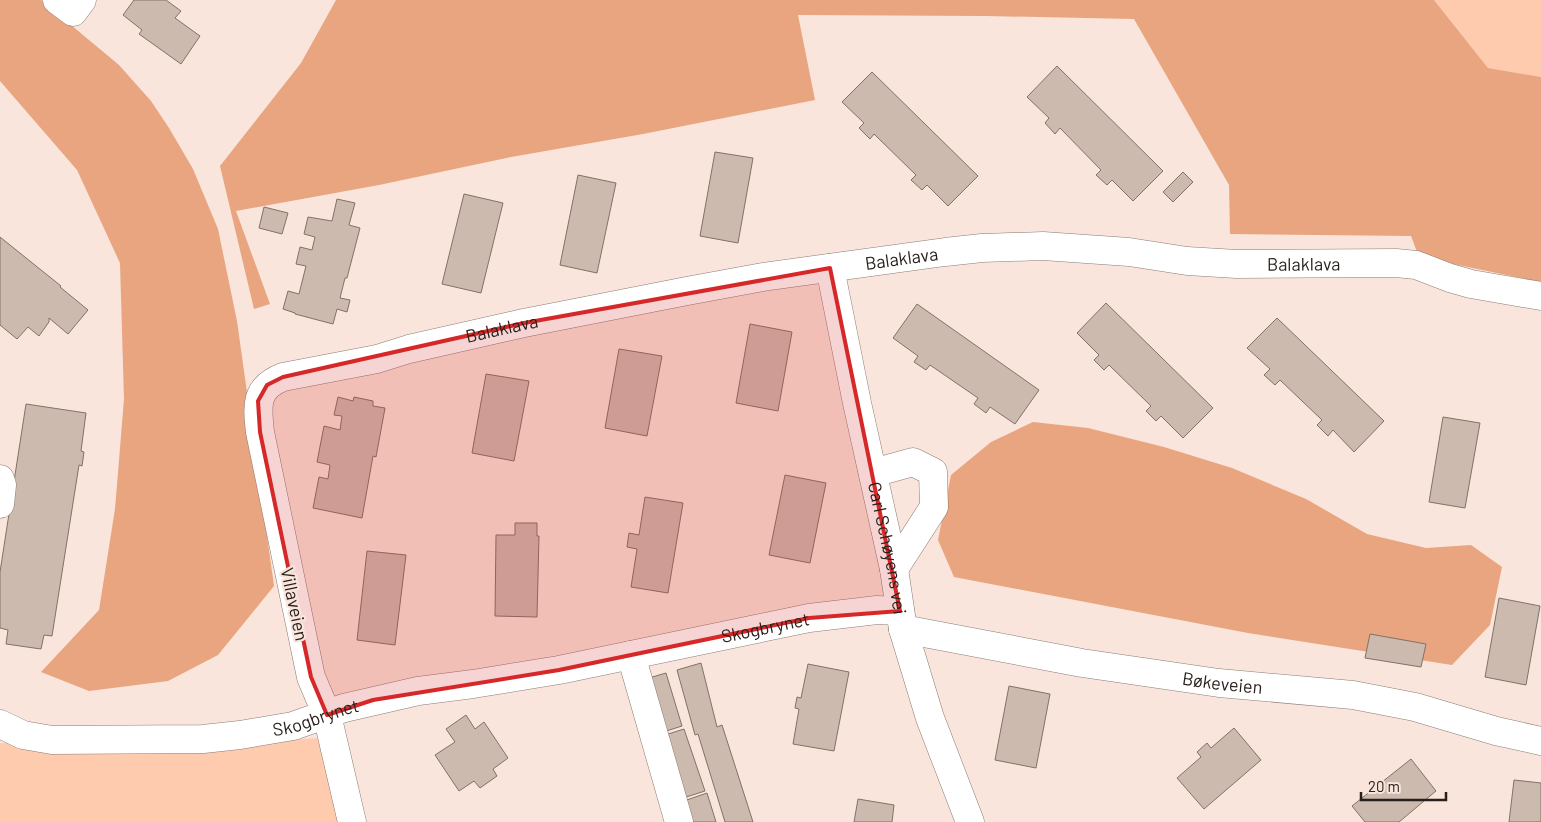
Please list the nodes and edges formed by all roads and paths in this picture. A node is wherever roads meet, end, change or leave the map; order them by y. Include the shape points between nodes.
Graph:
1 (57, 0) edge
2 (82, 0) edge
3 (830, 268) junction
4 (1541, 296) edge
5 (267, 385) joint
6 (873, 473) junction
7 (0, 479) edge
8 (0, 504) edge
9 (894, 569) junction
10 (901, 620) junction
11 (631, 655) junction
12 (327, 715) junction
13 (0, 724) edge
14 (1541, 741) edge
15 (352, 822) edge
16 (679, 822) edge
17 (970, 822) edge

1 - 2 street via 73,12
3 - 4 street, Balaklava via 982,248 1043,246 1237,264 1416,265 1464,282
3 - 5 street, Balaklava via 762,277 524,322 377,359 283,377
3 - 6 street, Carl Schøyens vei
5 - 12 street, Villaveien via 258,401 260,432 312,677
6 - 9 street, Carl Schøyens vei
6 - 9 street via 913,462 933,472 934,507
7 - 8 street
9 - 10 street, Carl Schøyens vei
10 - 11 street, Skogbrynet via 877,610 809,618
10 - 14 street, Bøkeveien via 1082,664 1219,683 1353,695 1415,707
10 - 17 street, Carl Schøyens vei via 930,718
11 - 12 street, Skogbrynet via 400,695
11 - 16 street
12 - 13 street, Skogbrynet via 293,726 203,739 52,740 22,735
12 - 15 street, Villaveien

